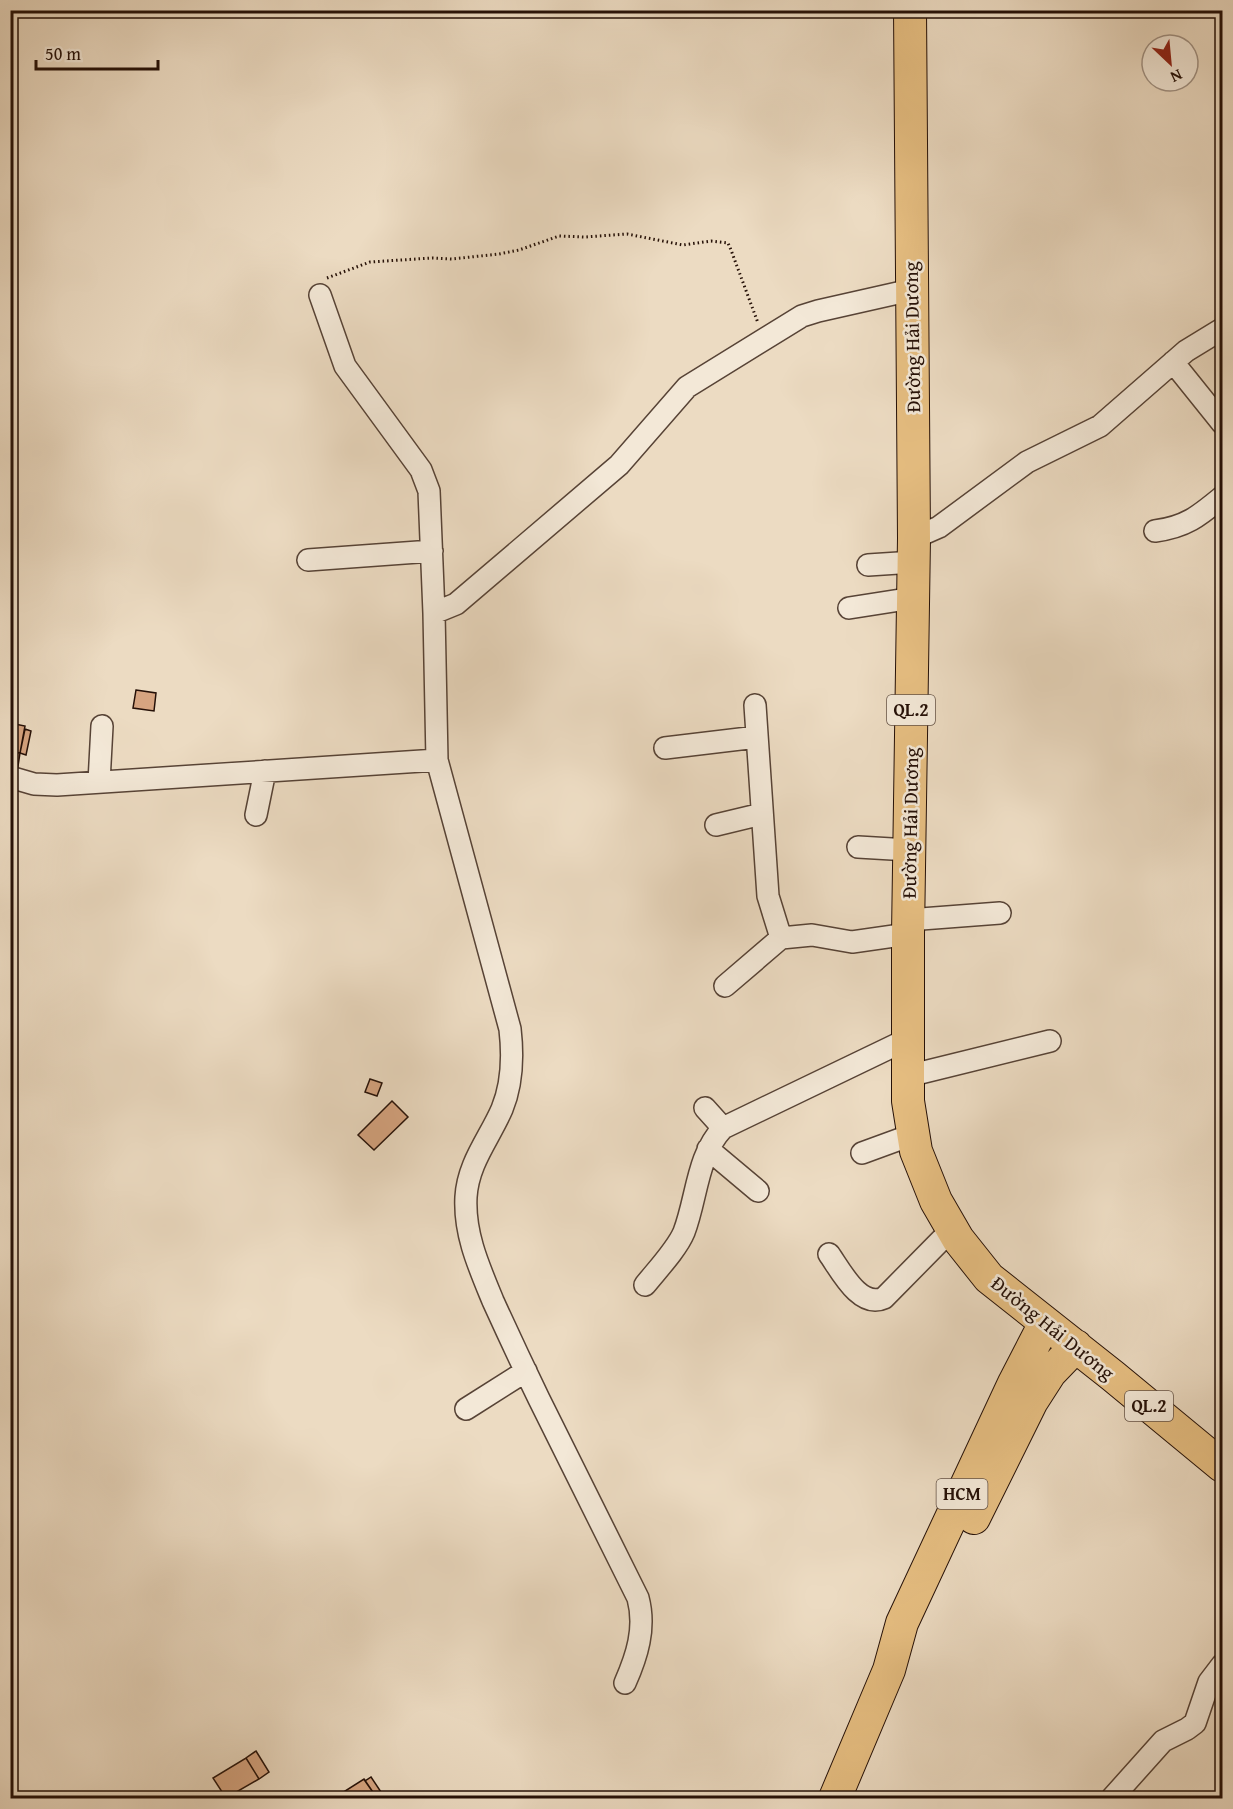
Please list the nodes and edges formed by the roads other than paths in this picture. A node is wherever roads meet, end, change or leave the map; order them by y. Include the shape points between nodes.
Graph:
1 (910, 10) edge
2 (911, 290) junction
3 (320, 295) road end
4 (1222, 329) edge
5 (1173, 362) junction
6 (1222, 423) edge
7 (1222, 497) edge
8 (1155, 531) dead end
9 (914, 550) junction
10 (432, 551) junction
11 (308, 561) dead end
12 (868, 565) dead end
13 (913, 598) junction
14 (849, 608) dead end
15 (434, 613) junction
16 (754, 705) dead end
17 (102, 726) dead end
18 (757, 737) junction
19 (665, 748) dead end
20 (437, 760) junction
21 (265, 771) junction
22 (10, 777) edge
23 (99, 782) junction
24 (762, 814) junction
25 (256, 815) dead end
26 (716, 825) dead end
27 (858, 847) dead end
28 (909, 850) junction
29 (1000, 913) dead end
30 (908, 927) junction
31 (782, 938) junction
32 (726, 986) dead end
33 (908, 1039) junction
34 (1050, 1041) dead end
35 (908, 1076) junction
36 (705, 1108) dead end
37 (723, 1128) junction
38 (914, 1134) junction
39 (708, 1149) junction
40 (862, 1153) dead end
41 (758, 1191) dead end
42 (955, 1234) junction
43 (829, 1254) dead end
44 (645, 1285) dead end
45 (890, 1311) dead end
46 (1045, 1323) junction
47 (1076, 1346) junction
48 (525, 1371) junction
49 (466, 1409) dead end
50 (1222, 1466) edge
51 (1222, 1665) edge
52 (889, 1670) junction
53 (625, 1683) dead end
54 (835, 1798) edge
55 (1112, 1798) edge

1 - 2 highway, Đường Hải Dương / QL.2
2 - 9 highway, Đường Hải Dương / QL.2
2 - 15 street via 802,316 687,387 611,472 456,604
3 - 10 street via 345,366 426,481
4 - 5 street
5 - 6 street
5 - 9 street via 1100,426 1027,462
7 - 8 street via 1184,525
9 - 12 street
9 - 13 highway, Đường Hải Dương / QL.2
10 - 11 street
10 - 15 street
13 - 14 street
13 - 28 highway, Đường Hải Dương / QL.2
15 - 20 street
16 - 18 street
17 - 23 street
18 - 19 street
18 - 24 street
20 - 21 street
20 - 48 street via 513,1050 502,1108 470,1175 466,1197 468,1231 478,1264
21 - 23 street
21 - 25 street
22 - 23 street via 34,784
24 - 26 street
24 - 31 street via 768,896
27 - 28 street
28 - 30 highway, Đường Hải Dương / QL.2
29 - 30 street
30 - 31 street via 852,942 812,934
30 - 33 highway, Đường Hải Dương / QL.2
31 - 32 street
33 - 35 highway, Đường Hải Dương / QL.2
33 - 37 street
34 - 35 street
35 - 38 highway, Đường Hải Dương / QL.2
36 - 37 street
37 - 39 street
38 - 40 street
38 - 42 highway, Đường Hải Dương / QL.2 via 916,1151 932,1191
39 - 41 street
39 - 44 street via 683,1233
42 - 43 street via 878,1301 867,1300 857,1292
42 - 45 street
42 - 46 highway, Đường Hải Dương / QL.2 via 989,1278
46 - 47 highway, Đường Hải Dương / QL.2
46 - 52 highway, HCM via 902,1623
47 - 50 highway, Đường Hải Dương / QL.2
47 - 52 highway, HCM via 1050,1373 1032,1401 918,1632
48 - 49 street
48 - 53 street via 638,1598 641,1624 637,1657
51 - 55 street via 1209,1682 1195,1723 1162,1741
52 - 54 highway, HCM

